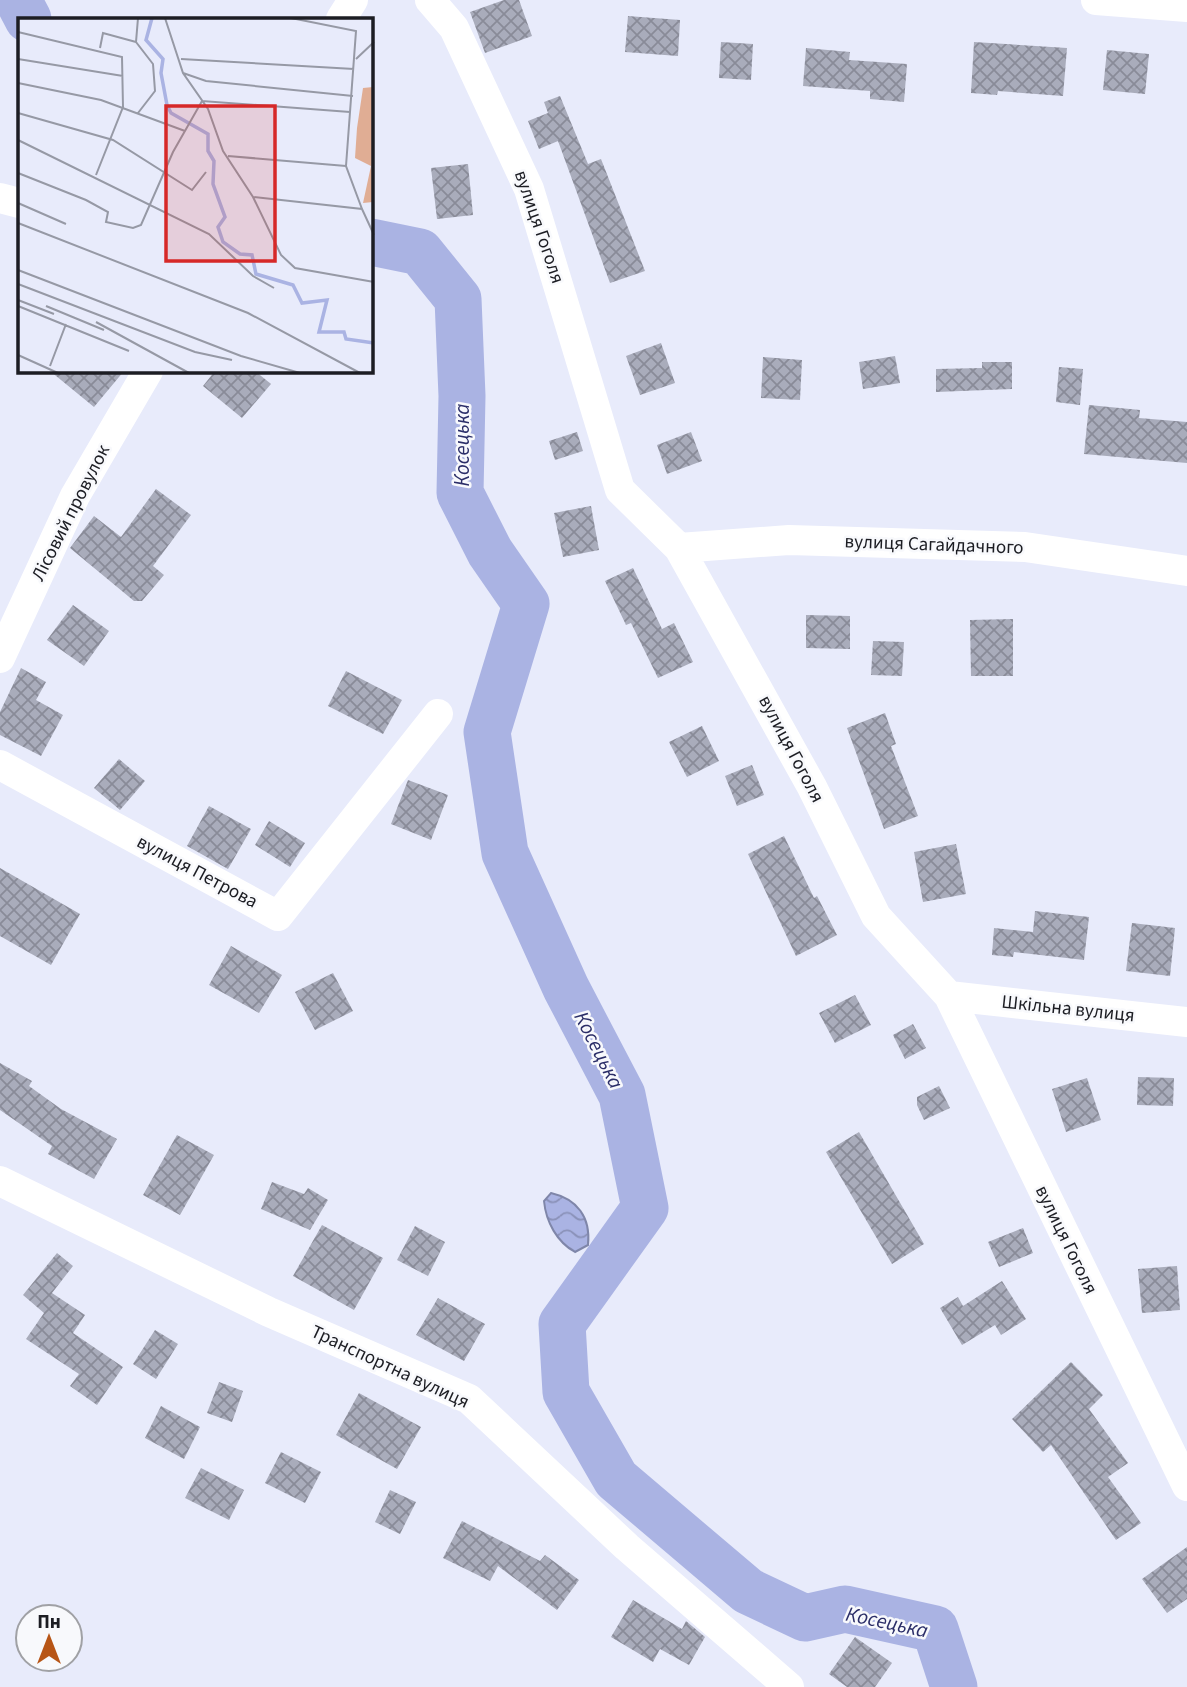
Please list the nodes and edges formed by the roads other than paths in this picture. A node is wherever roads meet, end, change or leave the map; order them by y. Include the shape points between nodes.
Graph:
1 (353, 0) edge
2 (430, 0) edge
3 (1096, 0) edge
4 (1187, 7) edge
5 (342, 18) edge
6 (0, 198) edge
7 (18, 203) edge
8 (147, 373) edge
9 (679, 548) junction
10 (1187, 571) edge
11 (0, 658) edge
12 (438, 714) dead end
13 (0, 765) edge
14 (949, 996) junction
15 (1187, 1021) edge
16 (0, 1181) edge
17 (1187, 1486) edge
18 (789, 1687) edge

1 - 5 street
2 - 9 street, вулиця Гоголя via 454,28 529,188 620,490
3 - 4 street
6 - 7 street
8 - 11 street, Лісовий провулок via 75,496
9 - 10 street, вулиця Сагайдачного via 789,540 1025,547
9 - 14 street, вулиця Гоголя via 812,787 877,916
12 - 13 street, вулиця Петрова via 278,916
14 - 15 street, Шкільна вулиця
14 - 17 street, вулиця Гоголя
16 - 18 street, Транспортна вулиця via 269,1312 469,1399 626,1547

